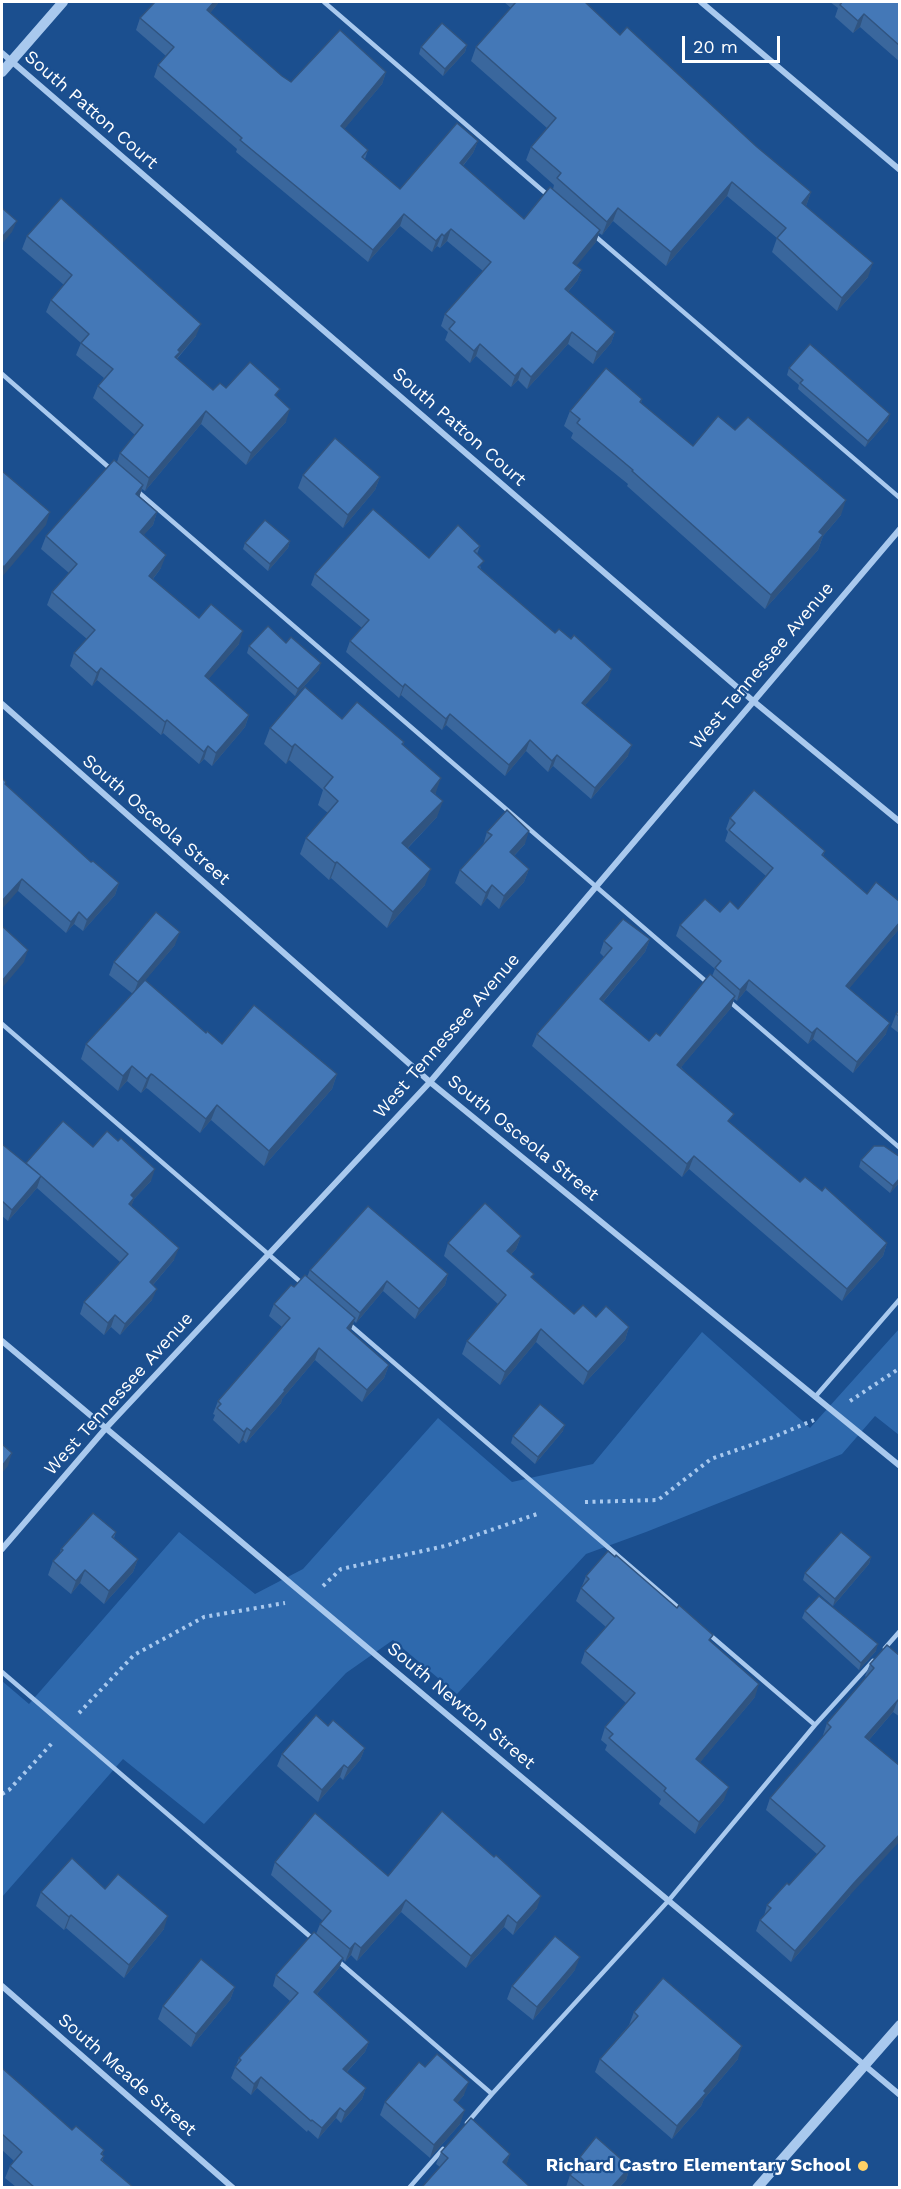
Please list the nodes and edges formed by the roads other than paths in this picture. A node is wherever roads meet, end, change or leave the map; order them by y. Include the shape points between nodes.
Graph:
1 (63, 2) edge
2 (324, 2) edge
3 (701, 2) edge
4 (2, 52) edge
5 (11, 61) junction
6 (2, 72) edge
7 (900, 170) edge
8 (558, 203) edge
9 (594, 234) edge
10 (2, 374) edge
11 (118, 475) edge
12 (128, 483) edge
13 (900, 498) edge
14 (900, 529) edge
15 (752, 700) junction
16 (2, 704) edge
17 (900, 822) edge
18 (596, 886) junction
19 (712, 986) edge
20 (721, 994) edge
21 (2, 1024) edge
22 (430, 1082) junction
23 (900, 1148) edge
24 (268, 1254) junction
25 (313, 1293) edge
26 (900, 1299) edge
27 (348, 1323) edge
28 (2, 1341) edge
29 (815, 1397) junction
30 (106, 1428) junction
31 (900, 1466) edge
32 (2, 1549) edge
33 (683, 1612) edge
34 (701, 1627) edge
35 (900, 1631) edge
36 (2, 1672) edge
37 (815, 1725) junction
38 (669, 1900) junction
39 (320, 1945) edge
40 (329, 1953) edge
41 (2, 1986) edge
42 (900, 2025) edge
43 (865, 2064) junction
44 (492, 2094) junction
45 (900, 2095) edge
46 (462, 2128) edge
47 (447, 2145) edge
48 (233, 2187) edge
49 (409, 2187) edge
50 (757, 2187) edge

1 - 5 street
2 - 8 lane
3 - 7 street
4 - 5 street, South Patton Court
5 - 6 street
5 - 15 street, South Patton Court
9 - 13 lane
10 - 11 lane
12 - 18 lane
14 - 15 street, West Tennessee Avenue
15 - 17 street, South Patton Court
15 - 18 street, West Tennessee Avenue
16 - 22 street, South Osceola Street
18 - 19 lane
18 - 22 street, West Tennessee Avenue
20 - 23 lane
21 - 24 lane
22 - 24 street, West Tennessee Avenue
22 - 29 street, South Osceola Street
24 - 25 lane
24 - 30 street, West Tennessee Avenue
26 - 29 lane
27 - 33 lane
28 - 30 street, South Newton Street
29 - 31 street, South Osceola Street
30 - 32 street, West Tennessee Avenue
30 - 38 street, South Newton Street
34 - 37 lane
35 - 37 lane
36 - 39 lane
37 - 38 lane
38 - 43 street, South Newton Street
38 - 44 lane
40 - 44 lane
41 - 48 street, South Meade Street
42 - 43 street
43 - 45 street, South Newton Street
43 - 50 street
44 - 46 lane
47 - 49 lane

